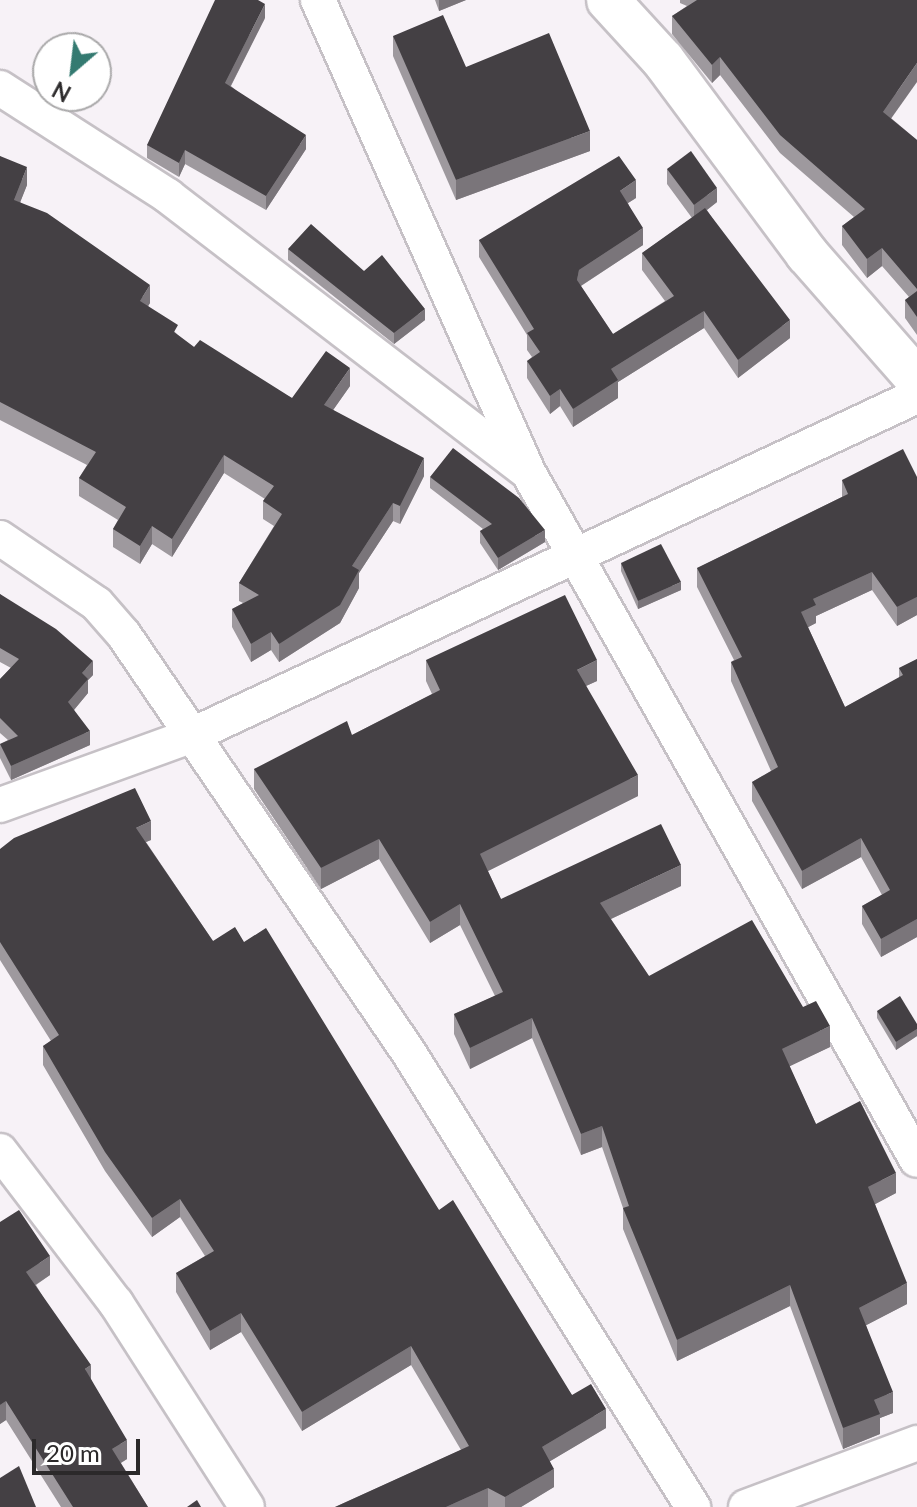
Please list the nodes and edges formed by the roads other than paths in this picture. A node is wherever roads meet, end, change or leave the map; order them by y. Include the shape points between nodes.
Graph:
1 (318, 0) edge
2 (608, 0) edge
3 (0, 88) edge
4 (917, 379) edge
5 (917, 396) edge
6 (528, 472) junction
7 (0, 538) edge
8 (576, 550) junction
9 (188, 737) junction
10 (0, 805) edge
11 (0, 1151) edge
12 (917, 1160) edge
13 (917, 1443) edge
14 (247, 1507) edge
15 (693, 1507) edge
16 (746, 1507) edge

1 - 6 street
2 - 4 street via 663,60 807,254
3 - 6 street via 168,196
5 - 8 street
6 - 8 street
7 - 9 street via 97,604
8 - 9 street
8 - 12 street
9 - 10 street
9 - 15 street via 409,1053
11 - 14 street via 116,1303
13 - 16 street

